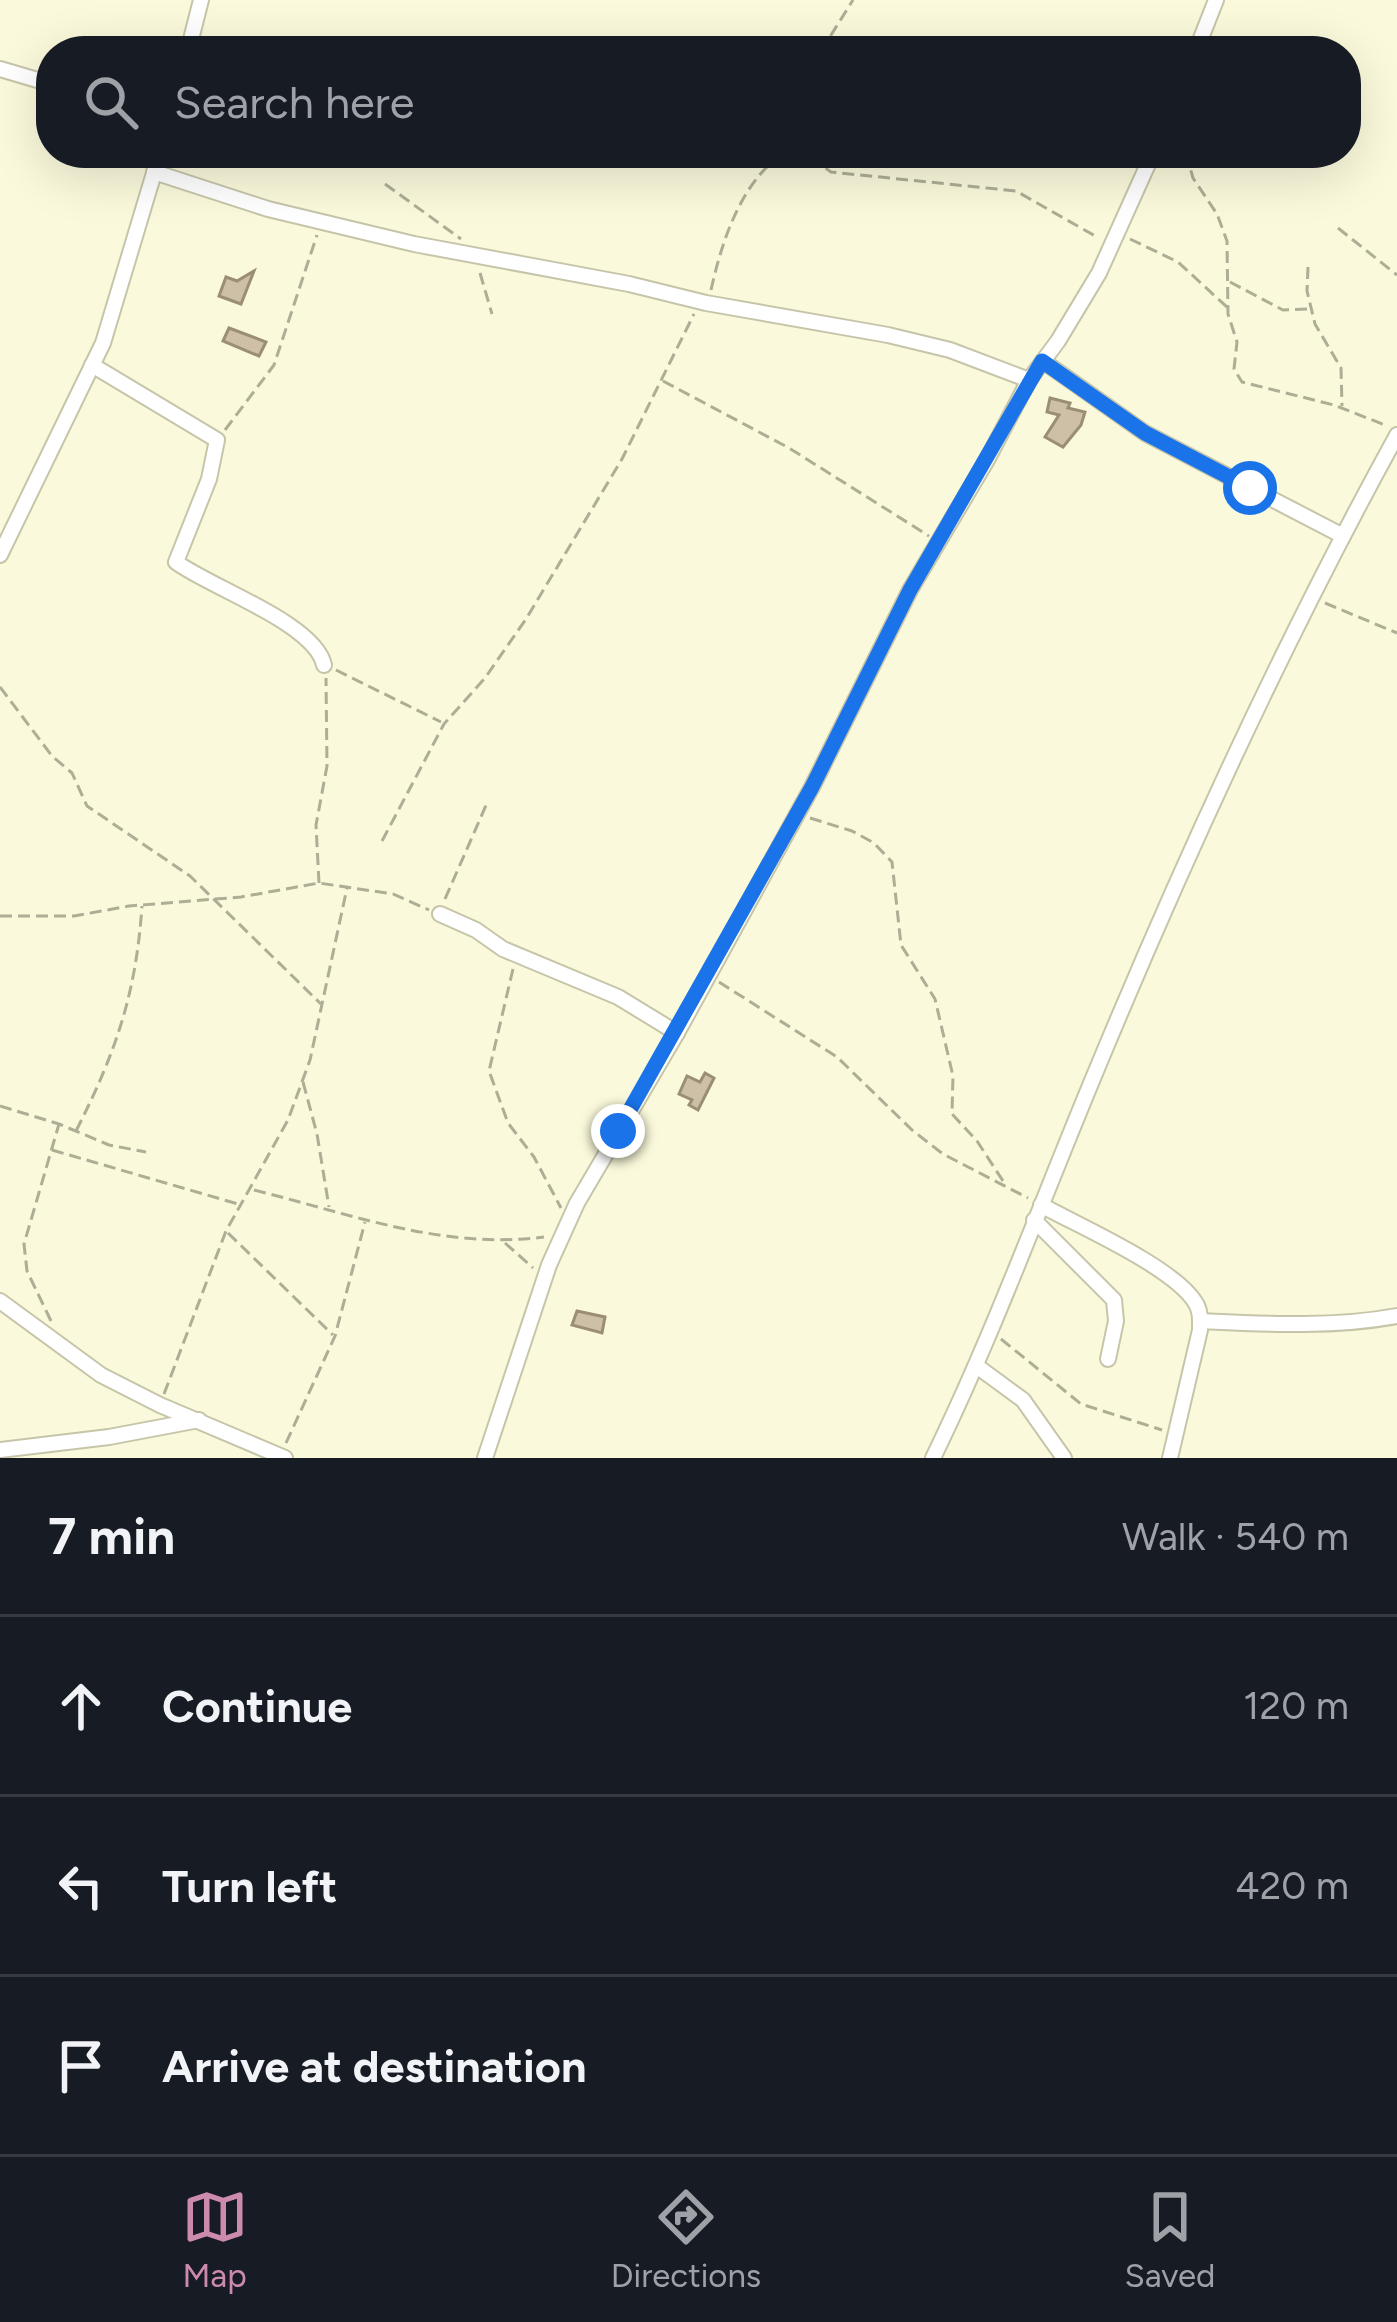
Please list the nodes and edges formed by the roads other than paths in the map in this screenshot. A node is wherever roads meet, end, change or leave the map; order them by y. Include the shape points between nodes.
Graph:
1 (201, 0) edge
2 (1216, 0) edge
3 (192, 36) edge
4 (1202, 36) edge
5 (0, 69) edge
6 (36, 80) edge
7 (155, 168) edge
8 (1146, 168) edge
9 (154, 172) junction
10 (1042, 361) junction
11 (92, 365) junction
12 (1028, 380) junction
13 (1397, 432) edge
14 (1391, 461) edge
15 (1343, 536) junction
16 (0, 555) edge
17 (324, 665) road end
18 (440, 914) road end
19 (676, 1033) junction
20 (1037, 1213) junction
21 (0, 1301) edge
22 (1397, 1316) edge
23 (1200, 1321) junction
24 (1108, 1359) dead end
25 (978, 1366) junction
26 (199, 1420) junction
27 (0, 1450) edge
28 (283, 1457) edge
29 (485, 1458) edge
30 (933, 1458) edge
31 (1064, 1458) edge
32 (1169, 1458) edge

1 - 3 street
2 - 4 street
5 - 6 street
7 - 9 street
8 - 10 street
9 - 11 street
9 - 12 street via 322,222 929,345
10 - 12 street
10 - 15 street via 1145,433
11 - 16 street
11 - 17 street via 217,440 176,562 308,640
12 - 19 street
13 - 14 street
14 - 15 street
15 - 20 street via 1226,767
18 - 19 street
19 - 29 street via 568,1219
20 - 23 street via 1168,1278 1193,1298
20 - 24 street via 1114,1300
20 - 25 street
21 - 26 street via 101,1375
22 - 23 street
23 - 32 street
25 - 30 street
25 - 31 street via 1023,1400
26 - 27 street
26 - 28 street

